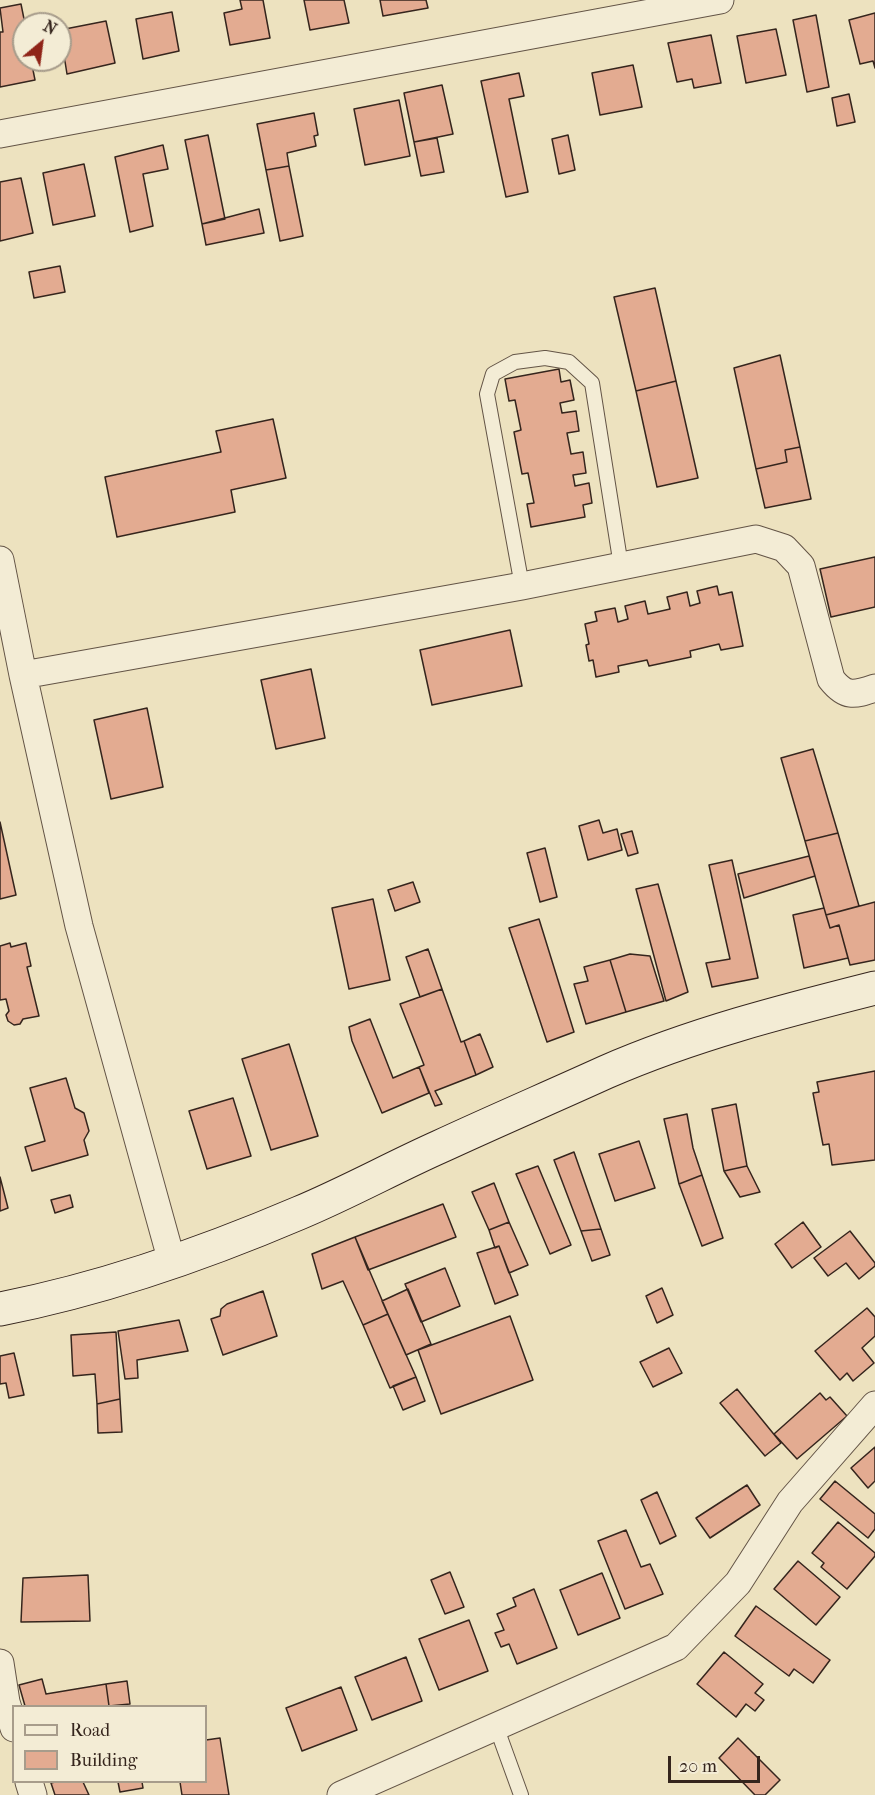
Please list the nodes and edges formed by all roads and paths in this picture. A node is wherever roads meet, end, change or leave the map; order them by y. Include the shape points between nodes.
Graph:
1 (720, 0) edge
2 (0, 134) edge
3 (0, 560) edge
4 (621, 566) junction
5 (522, 586) junction
6 (23, 675) junction
7 (875, 688) edge
8 (875, 988) edge
9 (172, 1262) junction
10 (0, 1309) edge
11 (875, 1405) edge
12 (0, 1663) edge
13 (12, 1722) edge
14 (496, 1726) junction
15 (341, 1795) edge
16 (521, 1795) edge

1 - 2 street
3 - 6 street
4 - 5 street
4 - 5 lane via 592,383 569,362 545,358 514,362 492,374 487,394
4 - 7 street via 756,539 784,548 801,566 831,679 840,690 855,695
5 - 6 street
6 - 9 street via 80,926
8 - 9 main road via 708,1033 607,1072 300,1213
9 - 10 main road
11 - 14 street via 790,1502 738,1583 676,1647
12 - 13 street
14 - 15 street
14 - 16 lane

